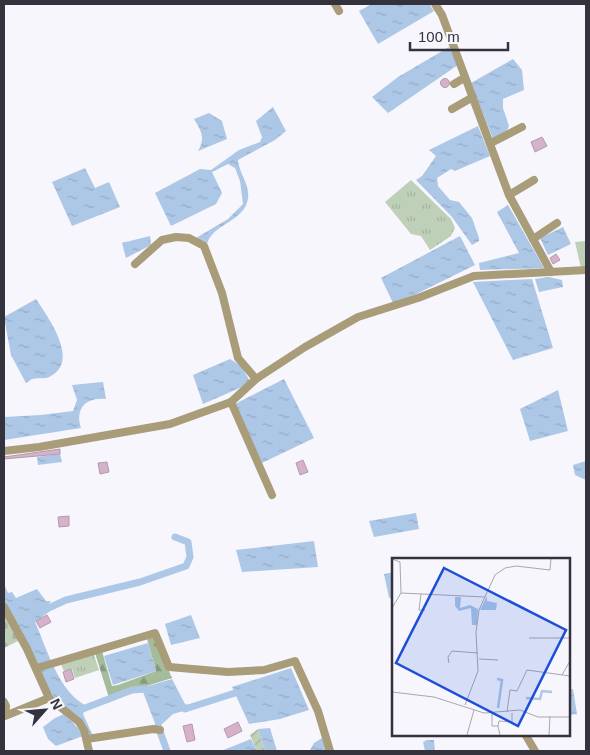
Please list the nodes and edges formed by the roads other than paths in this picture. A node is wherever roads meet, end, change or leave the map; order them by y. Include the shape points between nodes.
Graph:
1 (435, 4) edge
2 (464, 78) junction
3 (454, 84) dead end
4 (473, 97) junction
5 (452, 109) dead end
6 (522, 127) dead end
7 (491, 143) junction
8 (534, 180) dead end
9 (510, 195) junction
10 (556, 224) dead end
11 (533, 239) junction
12 (135, 264) dead end
13 (586, 270) edge
14 (551, 272) junction
15 (256, 380) junction
16 (231, 402) junction
17 (4, 451) edge
18 (272, 495) dead end
19 (4, 607) edge
20 (37, 668) junction
21 (49, 698) junction
22 (4, 702) edge
23 (156, 730) dead end
24 (526, 735) edge
25 (87, 739) junction
26 (90, 751) edge
27 (330, 751) edge
28 (535, 751) edge

1 - 2 street via 442,15
2 - 3 street
2 - 4 street
4 - 5 street
4 - 7 street
6 - 7 street
7 - 9 street
8 - 9 street
9 - 11 street
10 - 11 street
11 - 14 street
12 - 15 street via 162,240 189,238 204,246 222,293 238,358
13 - 14 street
14 - 15 street via 474,276 358,317
15 - 16 street
16 - 17 street via 148,429
16 - 18 street
19 - 20 street
20 - 21 street
20 - 27 street via 155,633 169,667 228,672 264,670 295,661 318,711
21 - 22 street via 5,716
21 - 25 street via 79,722
23 - 25 street
24 - 28 street
25 - 26 street

